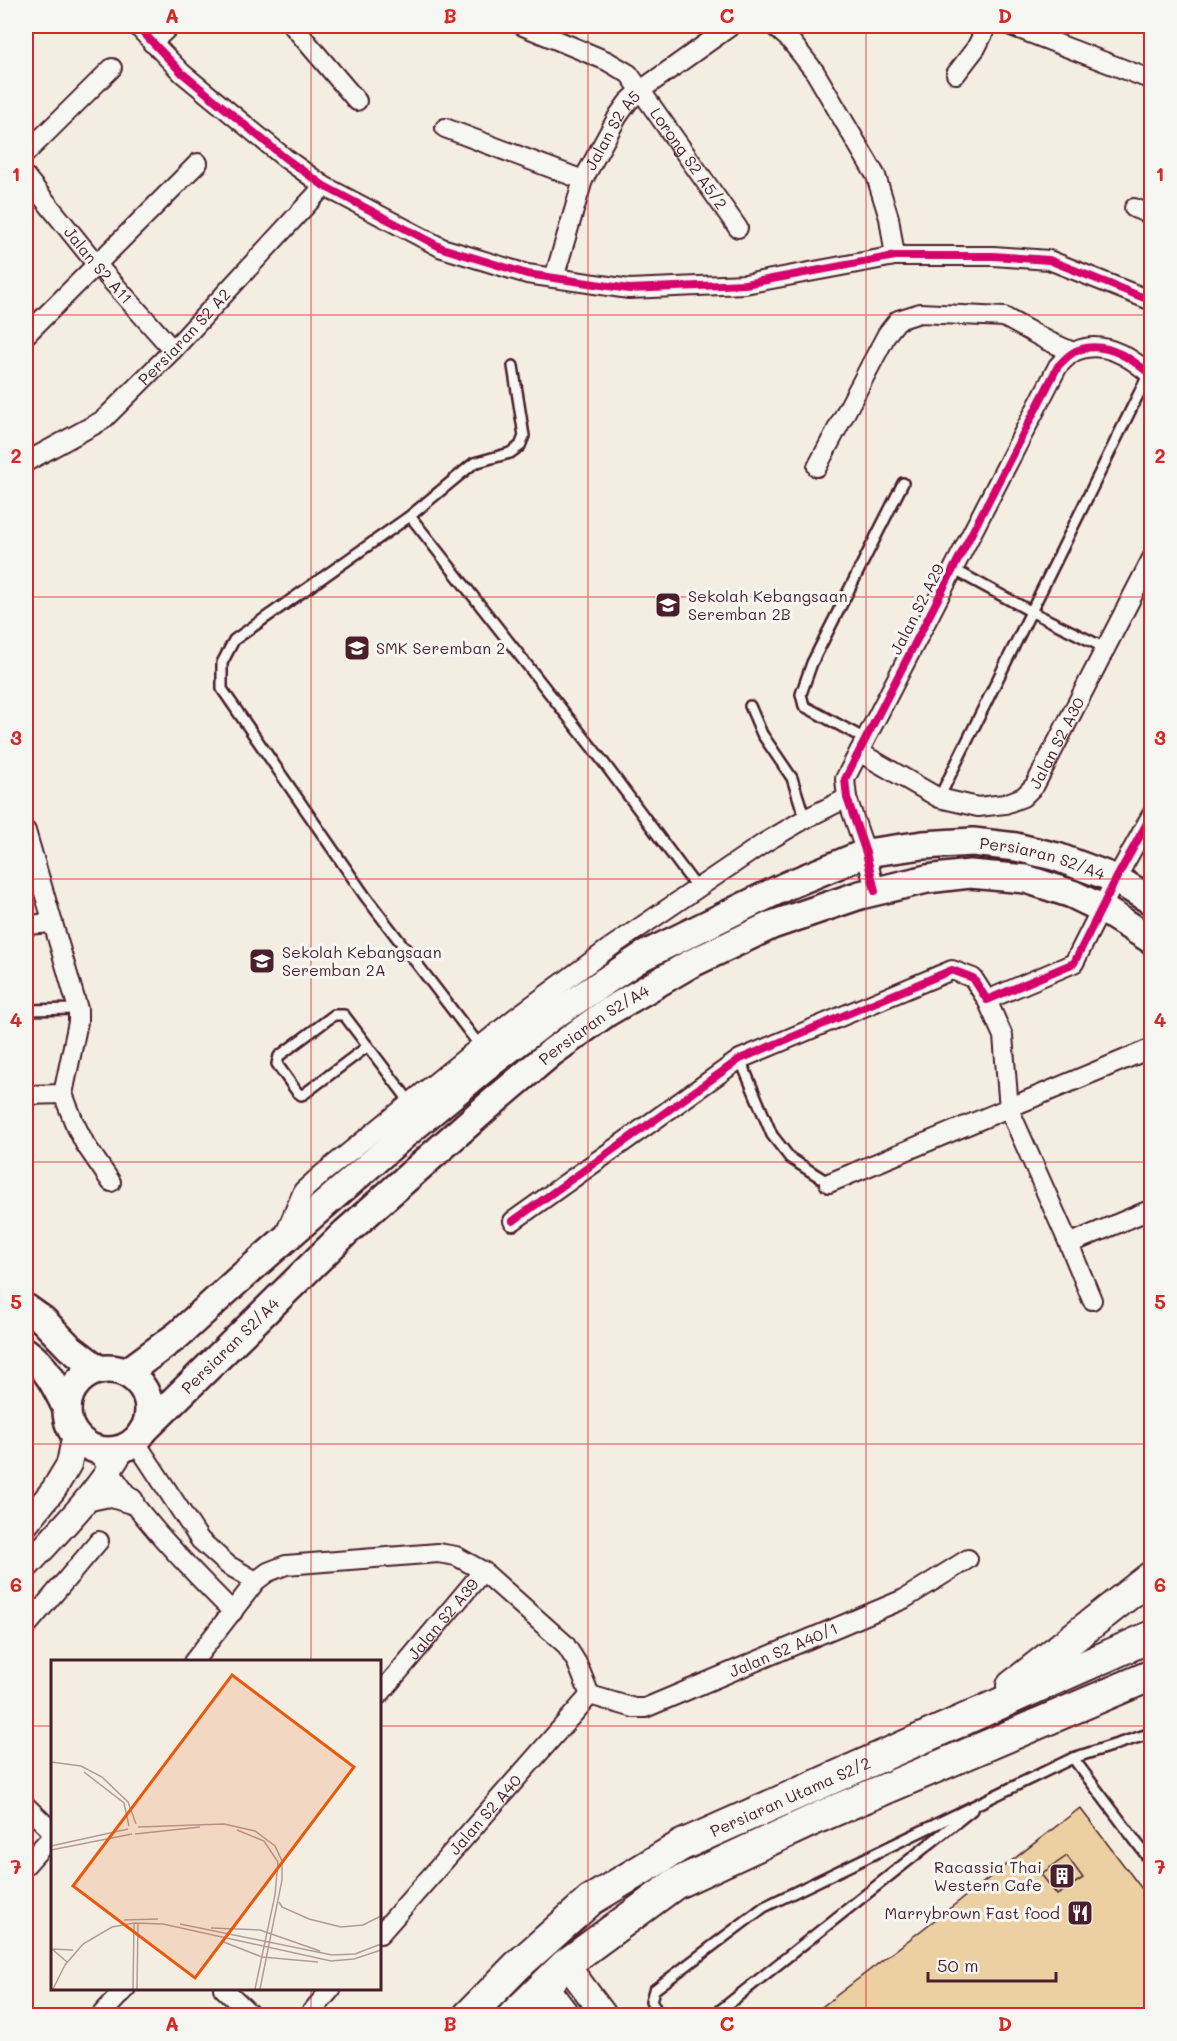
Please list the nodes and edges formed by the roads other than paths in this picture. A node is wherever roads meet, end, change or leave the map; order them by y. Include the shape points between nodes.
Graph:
1 (137, 26) edge
2 (170, 26) edge
3 (293, 26) edge
4 (523, 26) edge
5 (731, 26) edge
6 (774, 26) edge
7 (987, 26) edge
8 (1011, 26) edge
9 (152, 43) junction
10 (112, 68) dead end
11 (957, 74) dead end
12 (1152, 80) edge
13 (641, 90) junction
14 (357, 101) dead end
15 (445, 128) dead end
16 (26, 153) edge
17 (198, 163) dead end
18 (26, 177) edge
19 (583, 180) junction
20 (324, 186) junction
21 (1134, 208) dead end
22 (1152, 215) edge
23 (738, 228) dead end
24 (895, 256) junction
25 (97, 266) junction
26 (554, 278) junction
27 (1152, 302) edge
28 (26, 335) edge
29 (173, 350) junction
30 (1073, 352) junction
31 (513, 366) dead end
32 (1150, 375) edge
33 (26, 462) edge
34 (817, 467) dead end
35 (903, 483) dead end
36 (410, 516) junction
37 (1152, 558) edge
38 (953, 569) junction
39 (1032, 612) junction
40 (1105, 648) junction
41 (750, 706) dead end
42 (862, 745) junction
43 (847, 798) junction
44 (939, 798) junction
45 (1152, 814) edge
46 (805, 819) junction
47 (26, 836) edge
48 (866, 853) junction
49 (1116, 879) junction
50 (697, 888) junction
51 (875, 891) junction
52 (1152, 901) edge
53 (1101, 908) junction
54 (53, 923) junction
55 (26, 924) edge
56 (1152, 940) edge
57 (987, 1000) junction
58 (78, 1009) junction
59 (26, 1010) edge
60 (368, 1046) junction
61 (1152, 1048) edge
62 (486, 1054) junction
63 (740, 1059) junction
64 (63, 1094) junction
65 (26, 1095) edge
66 (410, 1102) junction
67 (1009, 1109) junction
68 (111, 1182) dead end
69 (829, 1183) joint
70 (1152, 1209) edge
71 (513, 1221) dead end
72 (281, 1243) junction
73 (1070, 1244) junction
74 (1092, 1300) dead end
75 (26, 1308) edge
76 (26, 1352) edge
77 (99, 1370) junction
78 (126, 1373) junction
79 (67, 1409) junction
80 (75, 1434) junction
81 (121, 1448) junction
82 (90, 1498) junction
83 (130, 1502) junction
84 (26, 1524) edge
85 (99, 1541) dead end
86 (968, 1559) dead end
87 (26, 1567) edge
88 (483, 1571) junction
89 (1152, 1575) edge
90 (256, 1581) junction
91 (233, 1612) junction
92 (26, 1626) edge
93 (1152, 1636) edge
94 (195, 1660) edge
95 (1152, 1675) edge
96 (381, 1693) edge
97 (590, 1695) junction
98 (1152, 1699) edge
99 (980, 1712) junction
100 (1152, 1732) edge
101 (1006, 1737) junction
102 (1073, 1758) junction
103 (985, 1800) junction
104 (26, 1806) edge
105 (51, 1833) edge
106 (51, 1835) edge
107 (1152, 1863) edge
108 (26, 1865) edge
109 (381, 1933) edge
110 (566, 1964) junction
111 (125, 1990) edge
112 (224, 1990) edge
113 (331, 1990) edge
114 (525, 2004) edge
115 (100, 2016) edge
116 (252, 2016) edge
117 (308, 2016) edge
118 (468, 2016) edge
119 (568, 2016) edge
120 (605, 2016) edge
121 (660, 2016) edge
122 (713, 2016) edge

1 - 9 street
2 - 9 street
3 - 14 street
4 - 13 street, Lorong S2 A5/2 via 619,66
5 - 13 street, Jalan S2 A5
6 - 24 street via 815,72 876,176
7 - 11 street
8 - 12 street
9 - 20 street via 182,73
10 - 16 street
13 - 19 street, Jalan S2 A5 via 618,116
13 - 23 street, Lorong S2 A5/2
15 - 19 street
17 - 25 street
18 - 25 street, Jalan S2 A11
19 - 26 street, Jalan S2 A5
20 - 26 street via 442,248 527,274
20 - 29 street, Persiaran S2 A2
21 - 22 street
24 - 26 street via 746,284 629,289
24 - 27 street via 993,255 1049,260
25 - 28 street
25 - 29 street, Jalan S2 A11
29 - 33 street, Persiaran S2 A2 via 102,420
30 - 32 street via 1108,349 1127,357
30 - 34 street via 1004,317 920,313 898,320
30 - 38 street, Jalan S2 A29 via 1058,366
31 - 36 lane via 524,436 520,446 510,453 474,463
32 - 39 lane
35 - 42 lane via 812,663 801,694 804,706
36 - 50 lane
36 - 62 lane via 234,640 222,663 222,689 365,896
37 - 40 street, Jalan S2 A30
38 - 39 lane
38 - 42 street, Jalan S2 A29
39 - 40 lane
39 - 44 lane
40 - 44 street, Jalan S2 A30 via 1035,784 1023,797 978,807
41 - 46 lane via 762,734 792,778
42 - 43 street, Jalan S2 A29 via 845,779
42 - 44 street, Jalan S2 A30
43 - 46 street
43 - 48 street, Jalan S2 A29
45 - 49 street
46 - 50 street
47 - 54 street
48 - 49 main road, Persiaran S2/A4 via 973,842 1057,857
48 - 51 street, Jalan S2 A29
48 - 62 main road, Persiaran S2/A4 via 786,886 643,956 551,1017
49 - 52 main road, Persiaran S2/A4
49 - 53 street
50 - 62 street via 516,1017
51 - 53 main road, Persiaran S2/A4 via 970,873 1026,879
51 - 81 main road, Persiaran S2/A4 via 772,925 690,964 606,1013 552,1052 346,1232
53 - 56 main road, Persiaran S2/A4
53 - 57 street via 1074,963
54 - 55 street
54 - 58 street
57 - 63 street via 973,978 952,970
57 - 67 street via 1003,1036
58 - 59 lane
58 - 64 street
60 - 60 lane via 344,1015 339,1014 279,1056 277,1064 300,1095
60 - 66 lane
61 - 67 street
62 - 66 street
62 - 72 main road, Persiaran S2/A4 via 405,1134
63 - 69 lane via 772,1135 790,1158
63 - 71 street
64 - 65 street
64 - 68 street via 85,1144
66 - 72 street via 303,1191
67 - 69 street
67 - 73 street
70 - 73 street
72 - 78 main road, Persiaran S2/A4 via 178,1335
73 - 74 street
75 - 77 main road
76 - 79 main road via 54,1380
77 - 78 main road
77 - 79 main road via 76,1384
78 - 81 main road via 145,1392 148,1418
79 - 80 main road
80 - 81 main road via 84,1444
80 - 84 street via 69,1464
81 - 82 street
81 - 83 street
81 - 90 street via 200,1540 228,1565
82 - 83 street via 109,1494
82 - 87 street
83 - 91 street
85 - 92 street
86 - 97 street, Jalan S2 A40/1 via 904,1599 645,1708
88 - 90 street via 456,1556 438,1553 286,1565
88 - 96 street, Jalan S2 A39
88 - 97 street via 565,1644
89 - 99 main road
90 - 91 street
91 - 94 street
93 - 99 main road, Persiaran Utama S2/2
95 - 101 main road, Persiaran Utama S2/2
97 - 109 street, Jalan S2 A40
98 - 101 main road
99 - 118 main road, Persiaran Utama S2/2 via 682,1845 591,1900 517,1965
100 - 102 lane
101 - 110 main road, Persiaran Utama S2/2 via 675,1884
102 - 103 lane
102 - 107 lane
103 - 121 lane via 764,1907 654,1990 651,2001
103 - 122 lane
104 - 105 street
106 - 108 street
110 - 114 main road, Persiaran Utama S2/2
110 - 120 street
111 - 115 street
112 - 116 street
113 - 117 street
114 - 119 street

